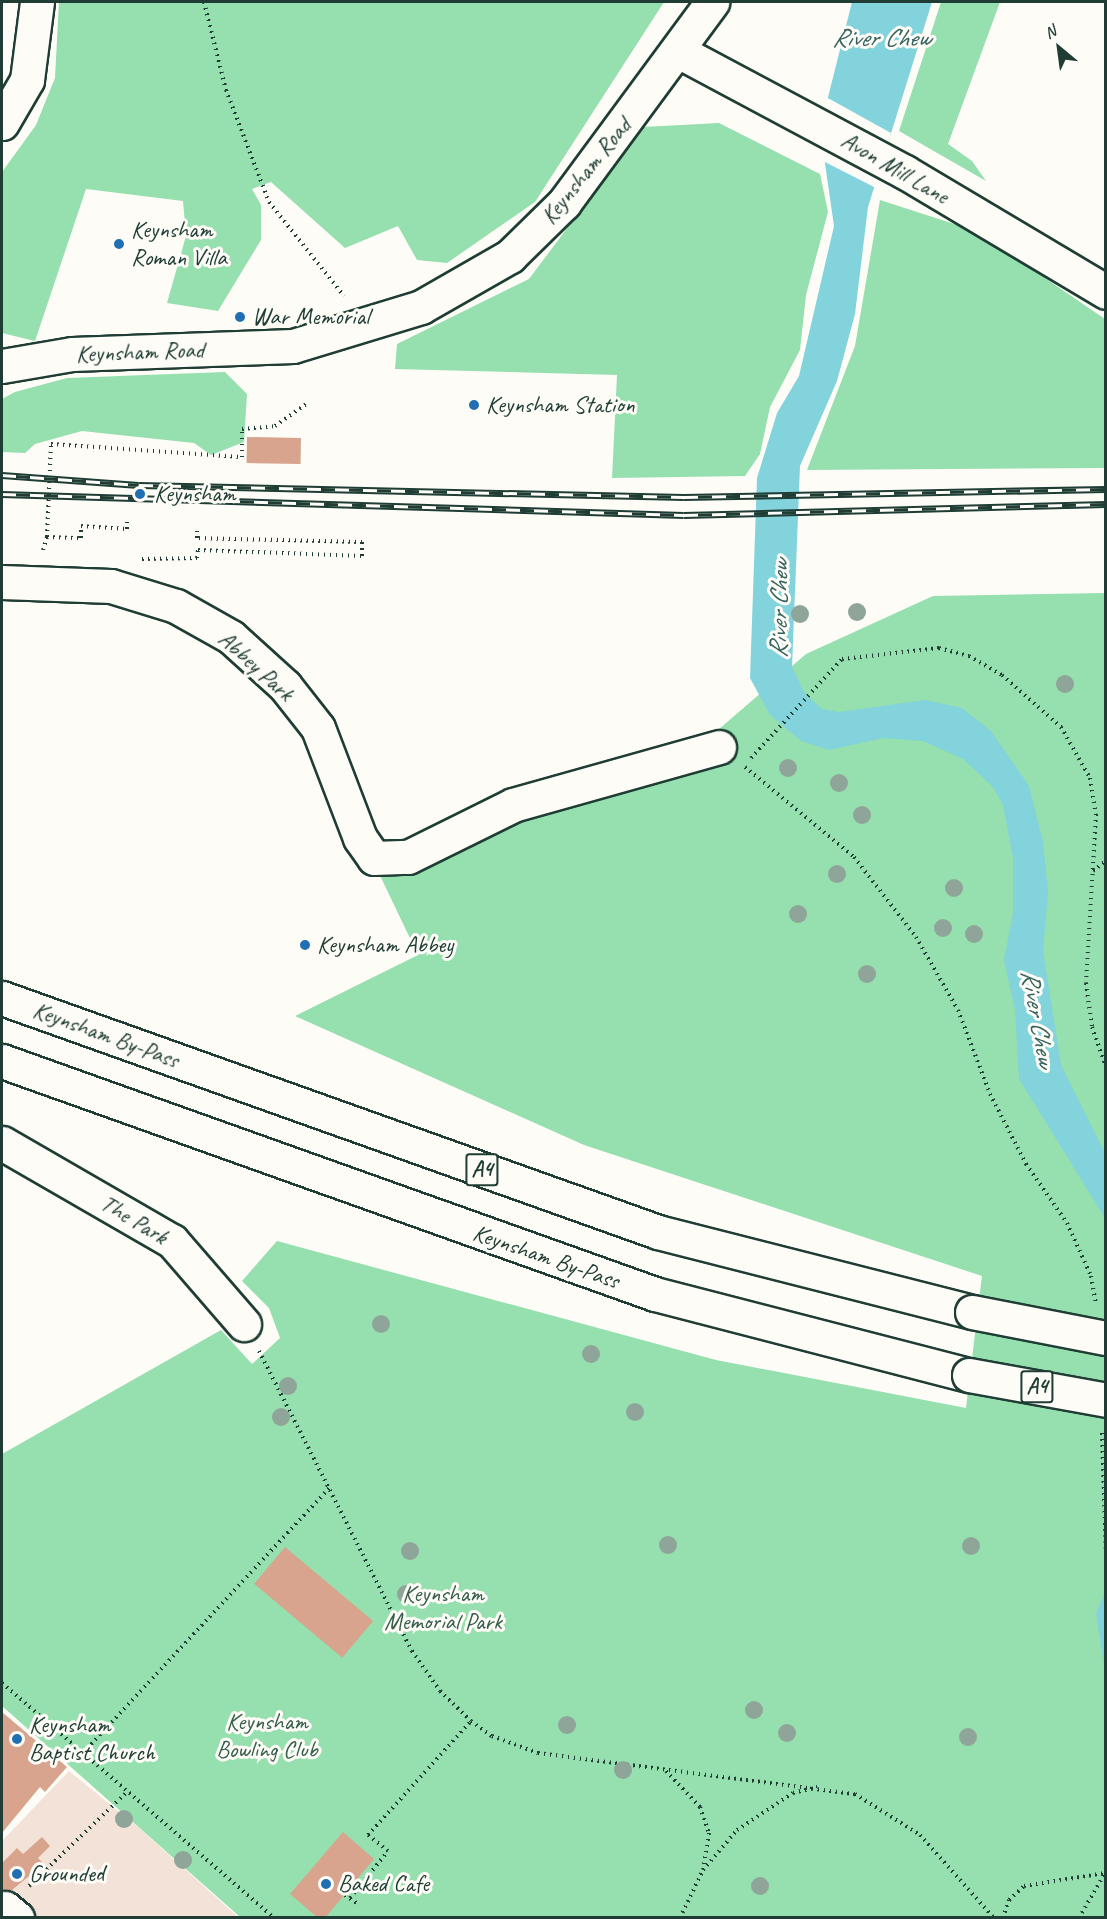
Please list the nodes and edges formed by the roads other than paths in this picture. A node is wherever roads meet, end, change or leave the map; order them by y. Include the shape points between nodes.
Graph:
1 (37, 2) edge
2 (712, 2) edge
3 (680, 52) junction
4 (2, 123) edge
5 (1106, 292) edge
6 (2, 366) edge
7 (2, 582) edge
8 (719, 747) dead end
9 (2, 998) edge
10 (2, 1060) edge
11 (2, 1143) edge
12 (244, 1324) road end
13 (1101, 1325) edge
14 (1104, 1411) edge

1 - 4 main road via 27,80
2 - 3 main road, Keynsham Road
3 - 5 main road, Avon Mill Lane via 905,172
3 - 6 main road, Keynsham Road via 564,203 510,256 421,307 376,324 293,346 72,354
7 - 8 main road, Abbey Park via 111,586 176,606 231,637 285,686 318,728 360,838 374,858 408,856 513,806
9 - 13 main road, Keynsham By-Pass / A4, bridge via 658,1232 972,1312
10 - 14 main road, Keynsham By-Pass / A4, bridge via 655,1294
11 - 12 main road, The Park via 172,1241

